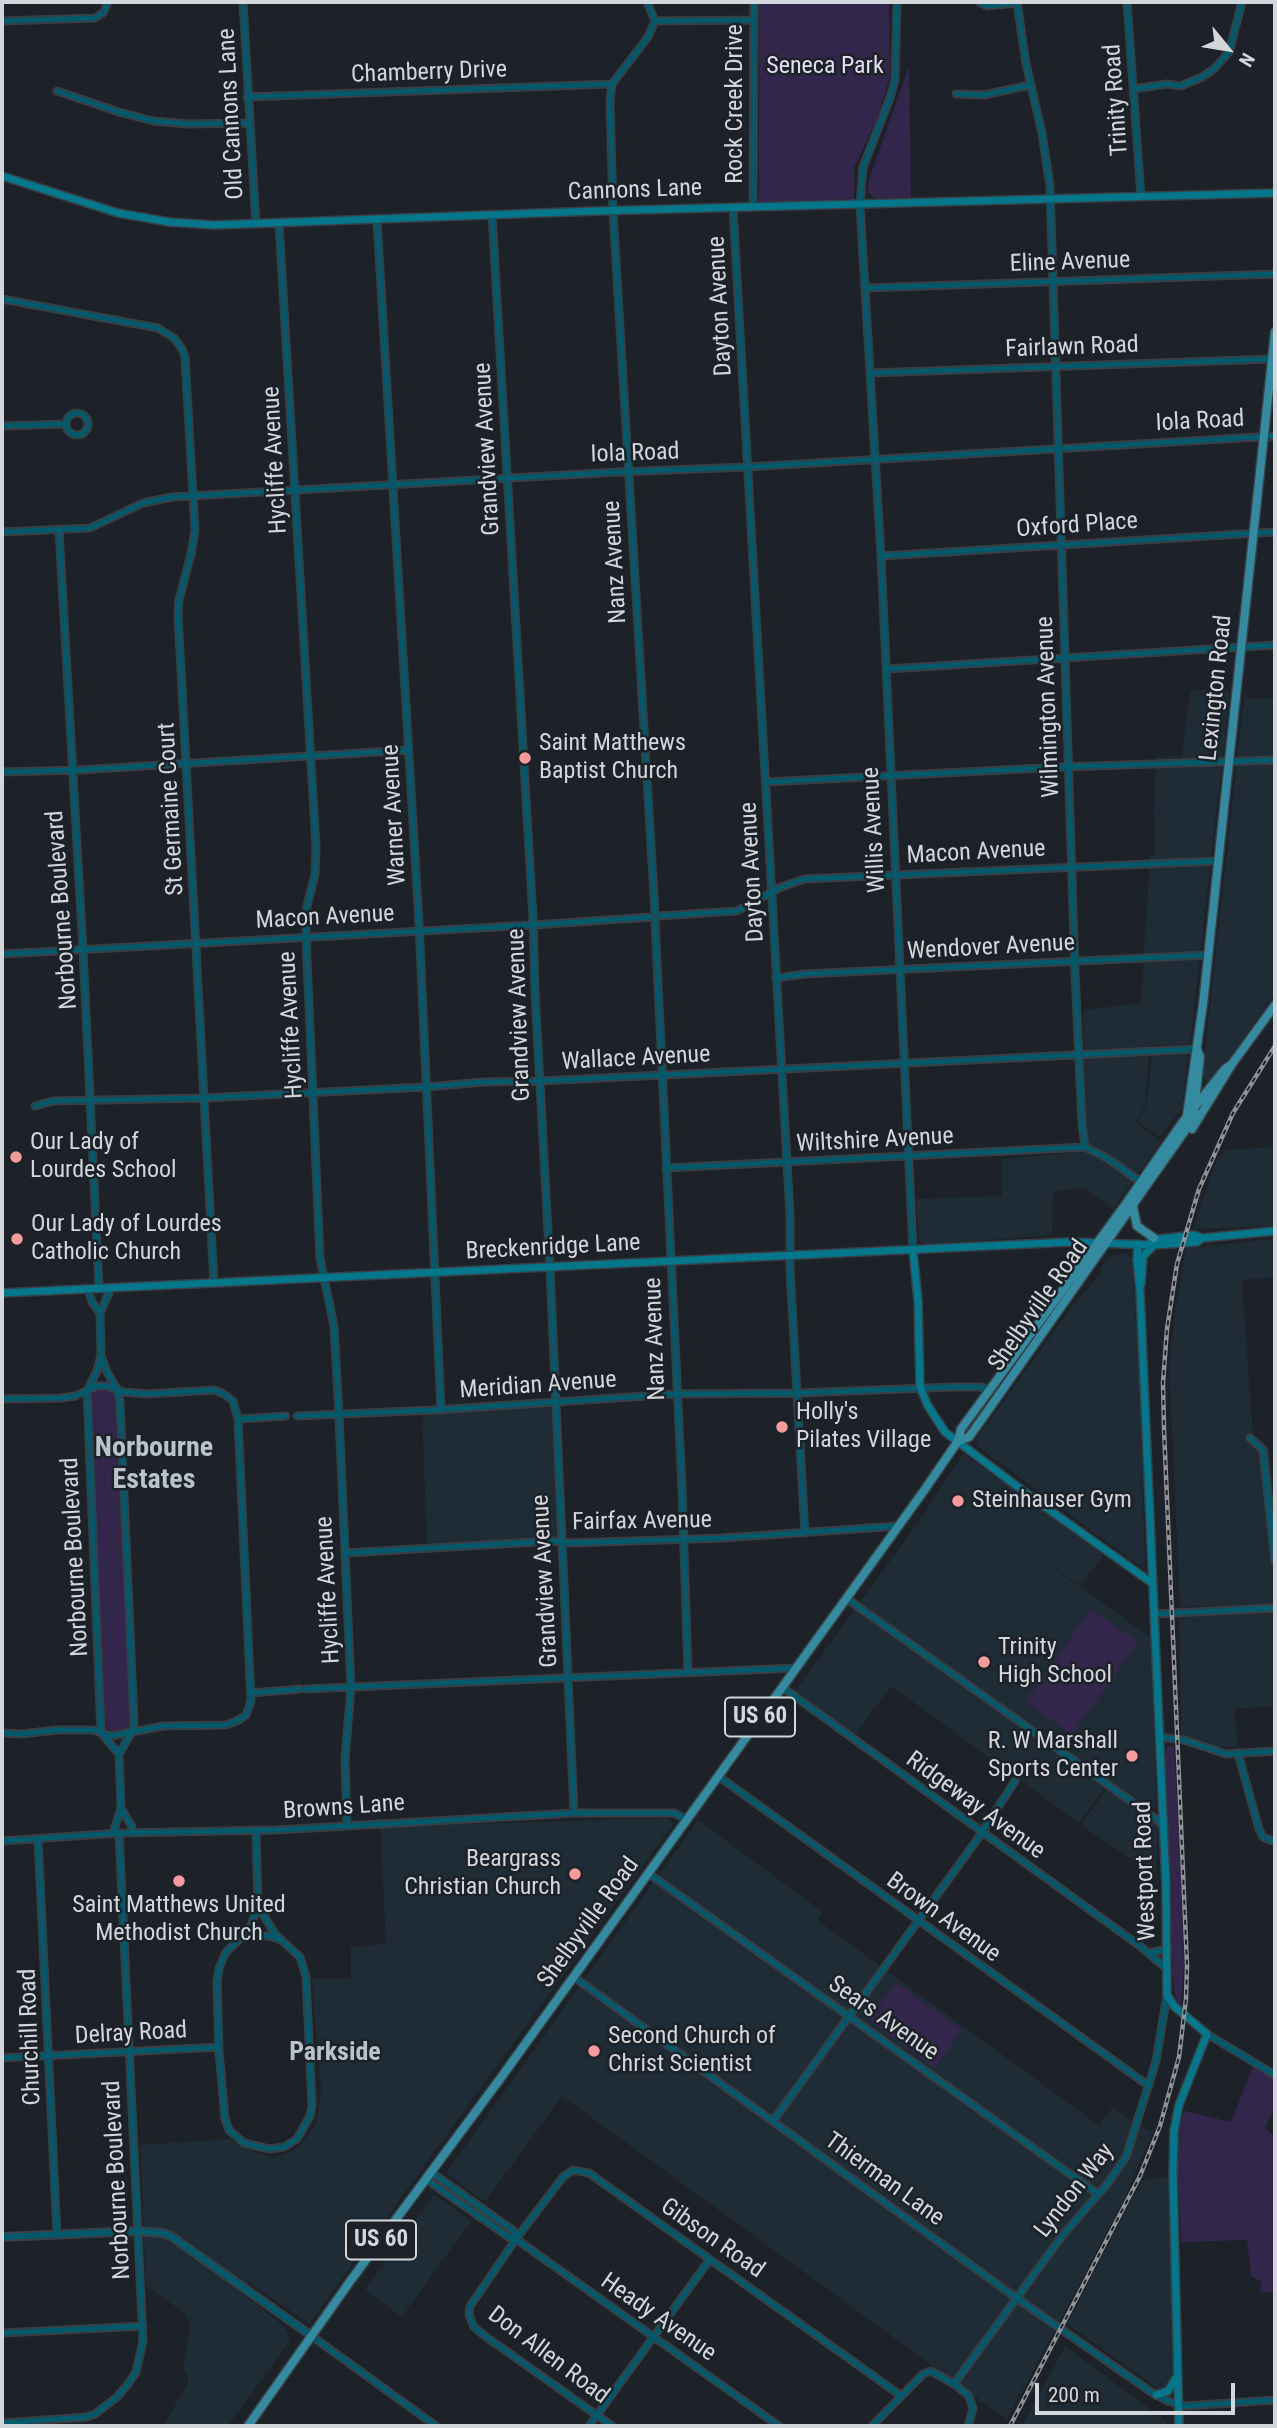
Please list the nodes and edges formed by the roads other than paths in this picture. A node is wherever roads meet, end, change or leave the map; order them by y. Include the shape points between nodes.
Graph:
1 (108, 2) edge
2 (243, 2) edge
3 (647, 2) edge
4 (754, 2) edge
5 (897, 2) edge
6 (979, 2) edge
7 (1017, 2) edge
8 (1128, 2) edge
9 (1242, 2) edge
10 (754, 20) junction
11 (2, 21) edge
12 (655, 21) junction
13 (612, 84) junction
14 (1030, 86) junction
15 (1133, 89) junction
16 (57, 91) dead end
17 (956, 94) dead end
18 (247, 97) junction
19 (249, 123) junction
20 (2, 176) edge
21 (1275, 192) edge
22 (1141, 197) junction
23 (1051, 199) junction
24 (860, 205) junction
25 (753, 207) junction
26 (733, 208) junction
27 (613, 211) junction
28 (492, 215) junction
29 (377, 220) junction
30 (256, 224) junction
31 (279, 224) junction
32 (1275, 274) edge
33 (1053, 281) junction
34 (866, 288) junction
35 (2, 299) edge
36 (1275, 332) edge
37 (1274, 359) edge
38 (1056, 366) junction
39 (870, 373) junction
40 (65, 424) junction
41 (2, 426) edge
42 (1264, 436) junction
43 (1275, 436) edge
44 (1058, 448) junction
45 (875, 459) junction
46 (747, 467) junction
47 (628, 472) junction
48 (506, 478) junction
49 (394, 485) junction
50 (296, 490) junction
51 (193, 496) junction
52 (59, 530) junction
53 (2, 532) edge
54 (1275, 532) edge
55 (1253, 533) junction
56 (1062, 545) junction
57 (881, 556) junction
58 (1275, 645) edge
59 (1241, 646) junction
60 (1065, 657) junction
61 (887, 669) junction
62 (408, 750) junction
63 (312, 755) junction
64 (1275, 760) edge
65 (1228, 761) junction
66 (187, 763) junction
67 (1069, 768) junction
68 (71, 769) junction
69 (2, 772) edge
70 (892, 776) junction
71 (765, 782) junction
72 (1218, 861) junction
73 (1072, 866) junction
74 (896, 874) junction
75 (772, 892) junction
76 (655, 916) junction
77 (533, 925) junction
78 (419, 930) junction
79 (306, 936) junction
80 (197, 944) junction
81 (83, 950) junction
82 (2, 954) edge
83 (1207, 956) junction
84 (1075, 961) junction
85 (901, 969) junction
86 (776, 978) junction
87 (1275, 1004) edge
88 (1197, 1049) junction
89 (1080, 1055) junction
90 (905, 1063) junction
91 (1232, 1064) junction
92 (782, 1069) junction
93 (662, 1075) junction
94 (1198, 1078) junction
95 (540, 1081) junction
96 (1216, 1081) junction
97 (426, 1087) junction
98 (313, 1093) junction
99 (203, 1098) junction
100 (91, 1101) junction
101 (35, 1107) dead end
102 (1195, 1107) junction
103 (1187, 1117) junction
104 (1084, 1147) junction
105 (909, 1156) junction
106 (787, 1162) junction
107 (666, 1168) junction
108 (1144, 1184) junction
109 (1133, 1207) junction
110 (1275, 1231) edge
111 (1154, 1241) junction
112 (1102, 1243) junction
113 (1140, 1243) junction
114 (913, 1251) junction
115 (790, 1256) junction
116 (670, 1262) junction
117 (550, 1268) junction
118 (435, 1273) junction
119 (325, 1278) junction
120 (214, 1283) junction
121 (109, 1288) junction
122 (88, 1289) junction
123 (100, 1289) junction
124 (1140, 1291) junction
125 (2, 1293) edge
126 (100, 1313) junction
127 (101, 1354) junction
128 (920, 1387) junction
129 (117, 1389) junction
130 (87, 1391) junction
131 (989, 1392) junction
132 (798, 1393) junction
133 (677, 1394) junction
134 (2, 1399) edge
135 (556, 1402) junction
136 (441, 1409) junction
137 (339, 1415) junction
138 (286, 1416) dead end
139 (297, 1416) dead end
140 (239, 1419) junction
141 (1250, 1438) dead end
142 (958, 1441) junction
143 (898, 1526) junction
144 (805, 1533) junction
145 (683, 1538) junction
146 (562, 1542) junction
147 (345, 1553) junction
148 (1275, 1561) edge
149 (1152, 1583) junction
150 (846, 1598) junction
151 (1275, 1608) edge
152 (1154, 1614) junction
153 (796, 1668) junction
154 (688, 1672) junction
155 (569, 1678) junction
156 (782, 1686) junction
157 (351, 1688) junction
158 (251, 1693) junction
159 (132, 1732) junction
160 (2, 1733) edge
161 (101, 1733) junction
162 (1160, 1737) junction
163 (1275, 1751) edge
164 (1238, 1753) junction
165 (119, 1754) junction
166 (718, 1776) junction
167 (1015, 1781) dead end
168 (121, 1808) junction
169 (574, 1813) junction
170 (687, 1820) junction
171 (347, 1824) junction
172 (1163, 1824) junction
173 (256, 1830) junction
174 (981, 1832) junction
175 (116, 1833) junction
176 (131, 1833) junction
177 (38, 1839) junction
178 (2, 1840) edge
179 (1275, 1842) edge
180 (648, 1873) junction
181 (258, 1906) junction
182 (918, 1920) junction
183 (243, 1936) junction
184 (285, 1942) junction
185 (1168, 1949) junction
186 (1148, 1953) junction
187 (1168, 1970) junction
188 (574, 1976) junction
189 (1167, 1995) junction
190 (850, 2015) junction
191 (1207, 2034) junction
192 (219, 2047) junction
193 (130, 2052) junction
194 (49, 2056) junction
195 (2, 2058) edge
196 (1275, 2075) edge
197 (1149, 2086) junction
198 (773, 2121) junction
199 (429, 2175) junction
200 (1098, 2194) junction
201 (138, 2231) junction
202 (57, 2235) junction
203 (2, 2237) edge
204 (516, 2239) junction
205 (710, 2259) junction
206 (1017, 2298) junction
207 (143, 2326) junction
208 (2, 2333) edge
209 (313, 2337) junction
210 (653, 2337) junction
211 (1177, 2375) junction
212 (954, 2384) junction
213 (900, 2395) junction
214 (1156, 2395) junction
215 (1275, 2400) edge
216 (1178, 2404) junction
217 (597, 2415) junction
218 (2, 2423) edge
219 (248, 2426) edge
220 (436, 2426) edge
221 (589, 2426) edge
222 (612, 2426) edge
223 (779, 2426) edge
224 (872, 2426) edge
225 (968, 2426) edge
226 (1179, 2426) edge

1 - 11 street via 95,18
2 - 18 street, Old Cannons Lane
3 - 12 street
4 - 10 street, Rock Creek Drive
5 - 24 street, Willis Avenue via 895,80 863,167
6 - 7 street via 987,6
7 - 14 street, Wilmington Avenue
8 - 15 street, Trinity Road
9 - 15 street via 1228,52 1214,69 1181,86
10 - 12 street
10 - 25 street, Rock Creek Drive
12 - 13 street
13 - 18 street, Chamberry Drive
13 - 27 street, Nanz Avenue
14 - 17 street
14 - 23 street, Wilmington Avenue
15 - 22 street, Trinity Road
16 - 19 street via 153,121
18 - 19 street, Old Cannons Lane
19 - 30 street, Old Cannons Lane
20 - 30 main road, Cannons Lane via 143,218
21 - 22 main road, Cannons Lane
22 - 23 main road, Cannons Lane
23 - 24 main road, Cannons Lane
23 - 33 street, Wilmington Avenue
24 - 25 main road, Cannons Lane
24 - 34 street, Willis Avenue
25 - 26 main road, Cannons Lane
26 - 27 main road, Cannons Lane
26 - 46 street, Dayton Avenue
27 - 28 main road, Cannons Lane
27 - 47 street, Nanz Avenue
28 - 29 main road, Cannons Lane
28 - 48 street, Grandview Avenue
29 - 31 main road, Cannons Lane
29 - 49 street, Warner Avenue
30 - 31 main road, Cannons Lane
31 - 50 street, Hycliffe Avenue
32 - 33 street, Eline Avenue
33 - 34 street, Eline Avenue
33 - 38 street, Wilmington Avenue
34 - 39 street, Willis Avenue
35 - 51 street, St Germaine Court via 158,328 174,338 185,357
36 - 37 main road, Lexington Road
37 - 38 street, Fairlawn Road
37 - 42 main road, Lexington Road
38 - 39 street, Fairlawn Road
38 - 44 street, Wilmington Avenue
39 - 45 street, Willis Avenue
40 - 40 street via 77,436 88,426 78,413
40 - 41 street
42 - 43 street, Iola Road
42 - 44 street, Iola Road
42 - 55 main road, Lexington Road
44 - 45 street, Iola Road
44 - 56 street, Wilmington Avenue
45 - 46 street, Iola Road
45 - 57 street, Willis Avenue
46 - 47 street, Iola Road
46 - 71 street, Dayton Avenue
47 - 48 street, Iola Road
47 - 76 street, Nanz Avenue
48 - 49 street, Iola Road
48 - 77 street, Grandview Avenue
49 - 50 street, Iola Road
49 - 62 street, Warner Avenue
50 - 51 street, Iola Road
50 - 63 street, Hycliffe Avenue
51 - 52 street, Iola Road via 152,500 97,526
51 - 66 street, St Germaine Court via 194,540 178,615
52 - 53 street, Iola Road
52 - 68 street, Norbourne Boulevard
54 - 55 street, Oxford Place
55 - 56 street, Oxford Place
55 - 59 main road, Lexington Road
56 - 57 street, Oxford Place
56 - 60 street, Wilmington Avenue
57 - 61 street, Willis Avenue
58 - 59 street
59 - 60 street
59 - 65 main road, Lexington Road
60 - 61 street
60 - 67 street, Wilmington Avenue
61 - 70 street, Willis Avenue
62 - 63 street
62 - 78 street, Warner Avenue
63 - 66 street
63 - 79 street, Hycliffe Avenue via 317,858
64 - 65 street
65 - 67 street
65 - 72 main road, Lexington Road
66 - 68 street
66 - 80 street, St Germaine Court
67 - 70 street
67 - 73 street, Wilmington Avenue
68 - 69 street
68 - 81 street, Norbourne Boulevard
70 - 71 street
70 - 74 street, Willis Avenue
71 - 75 street, Dayton Avenue
72 - 73 street, Macon Avenue
72 - 83 main road, Lexington Road
73 - 74 street, Macon Avenue
73 - 84 street, Wilmington Avenue
74 - 75 street, Macon Avenue via 804,879
74 - 85 street, Willis Avenue
75 - 76 street, Macon Avenue via 737,911
75 - 86 street, Dayton Avenue
76 - 77 street, Macon Avenue
76 - 93 street, Nanz Avenue
77 - 78 street, Macon Avenue
77 - 95 street, Grandview Avenue
78 - 79 street, Macon Avenue
78 - 97 street, Warner Avenue
79 - 80 street, Macon Avenue
79 - 98 street, Hycliffe Avenue
80 - 81 street, Macon Avenue
80 - 99 street, St Germaine Court
81 - 82 street, Macon Avenue
81 - 100 street, Norbourne Boulevard
83 - 84 street, Wendover Avenue
83 - 88 main road, Lexington Road
84 - 85 street, Wendover Avenue
84 - 89 street, Wilmington Avenue
85 - 86 street, Wendover Avenue
85 - 90 street, Willis Avenue
86 - 92 street, Dayton Avenue
87 - 91 main road
88 - 89 street, Wallace Avenue
88 - 94 main road, Lexington Road
88 - 103 main road, Lexington Road
89 - 90 street, Wallace Avenue
89 - 104 street, Wilmington Avenue
90 - 92 street, Wallace Avenue
90 - 105 street, Willis Avenue
91 - 96 main road
91 - 108 main road via 1162,1172
92 - 93 street, Wallace Avenue
92 - 106 street, Dayton Avenue
93 - 95 street, Wallace Avenue
93 - 107 street, Nanz Avenue
94 - 96 main road
94 - 102 main road, Lexington Road
95 - 97 street, Wallace Avenue
95 - 117 street, Grandview Avenue
96 - 102 main road
97 - 98 street, Wallace Avenue
97 - 118 street, Warner Avenue
98 - 99 street, Wallace Avenue
98 - 119 street, Hycliffe Avenue via 320,1258
99 - 100 street, Wallace Avenue
99 - 120 street, St Germaine Court
100 - 101 street, Wallace Avenue via 53,1101
100 - 123 street, Norbourne Boulevard
102 - 103 main road
102 - 108 main road, Lexington Road via 1189,1125
103 - 108 main road
104 - 105 street, Wiltshire Avenue
104 - 108 street
105 - 106 street, Wiltshire Avenue
105 - 114 street, Willis Avenue
106 - 107 street, Wiltshire Avenue
106 - 115 street, Dayton Avenue
107 - 116 street, Nanz Avenue
108 - 109 main road, Shelbyville Road
108 - 112 main road, Shelbyville Road
109 - 111 main road via 1137,1226
109 - 112 main road, Shelbyville Road
110 - 111 main road
111 - 113 main road
111 - 124 main road, Westport Road via 1143,1256
112 - 113 main road, Breckenridge Lane
112 - 114 main road, Breckenridge Lane
112 - 131 main road, Shelbyville Road
112 - 142 main road, Shelbyville Road via 970,1437
113 - 124 main road, Westport Road
114 - 115 main road, Breckenridge Lane
114 - 128 main road, Willis Avenue
115 - 116 main road, Breckenridge Lane
115 - 132 street, Dayton Avenue
116 - 117 main road, Breckenridge Lane
116 - 133 street, Nanz Avenue
117 - 118 main road, Breckenridge Lane
117 - 135 street, Grandview Avenue
118 - 119 main road, Breckenridge Lane
118 - 136 street, Warner Avenue
119 - 120 main road, Breckenridge Lane
119 - 137 street, Hycliffe Avenue via 334,1326
120 - 121 main road, Breckenridge Lane
121 - 123 main road, Breckenridge Lane
121 - 126 street, Norbourne Boulevard
122 - 123 main road, Breckenridge Lane
122 - 125 main road, Breckenridge Lane
122 - 126 street, Norbourne Boulevard
124 - 149 main road, Westport Road
126 - 127 street, Norbourne Boulevard
127 - 129 street, Norbourne Boulevard
127 - 130 street, Norbourne Boulevard
128 - 131 street, Meridian Avenue via 982,1387
128 - 132 street, Meridian Avenue
128 - 142 main road, Willis Avenue via 946,1432
129 - 130 street via 97,1386
129 - 140 street via 147,1394 202,1389 224,1394 236,1405
129 - 159 street, Norbourne Boulevard
130 - 134 street via 61,1398
130 - 161 street, Norbourne Boulevard
131 - 142 main road, Shelbyville Road via 961,1429
132 - 133 street, Meridian Avenue
132 - 144 street, Dayton Avenue
133 - 135 street, Meridian Avenue
133 - 145 street, Nanz Avenue
135 - 136 street, Meridian Avenue
135 - 146 street, Grandview Avenue
136 - 137 street, Meridian Avenue
137 - 139 street, Meridian Avenue
137 - 147 street, Hycliffe Avenue
138 - 140 street
140 - 158 street
141 - 148 street via 1263,1450
142 - 143 main road, Shelbyville Road / US 60
142 - 149 main road, Willis Avenue
143 - 144 street, Fairfax Avenue
143 - 150 main road, Shelbyville Road / US 60
144 - 145 street, Fairfax Avenue
145 - 146 street, Fairfax Avenue
145 - 154 street, Nanz Avenue
146 - 147 street, Fairfax Avenue
146 - 155 street, Grandview Avenue
147 - 157 street, Hycliffe Avenue
149 - 152 main road, Westport Road
150 - 153 main road, Shelbyville Road / US 60
150 - 172 street
151 - 152 street
152 - 162 main road, Westport Road
153 - 154 street
153 - 156 main road, Shelbyville Road / US 60
154 - 155 street
155 - 157 street
155 - 169 street, Grandview Avenue
156 - 166 main road, Shelbyville Road / US 60
156 - 174 street, Ridgeway Avenue
157 - 158 street
157 - 171 street, Hycliffe Avenue via 345,1759
158 - 159 street via 249,1710 234,1723
159 - 161 street
159 - 165 street, Norbourne Boulevard
160 - 161 street
161 - 165 street
162 - 164 street
162 - 172 main road, Westport Road
163 - 164 street
164 - 179 street via 1259,1829 1262,1836
165 - 168 street, Norbourne Boulevard
166 - 170 main road, Shelbyville Road / US 60
166 - 182 street, Brown Avenue
167 - 174 street
168 - 175 street, Norbourne Boulevard
168 - 176 street, Norbourne Boulevard
169 - 170 street, Browns Lane via 674,1813
169 - 171 street, Browns Lane
170 - 180 main road, Shelbyville Road / US 60
171 - 173 street, Browns Lane
172 - 185 main road, Westport Road
173 - 176 street, Browns Lane
173 - 181 street
174 - 182 street
174 - 186 street, Ridgeway Avenue
175 - 176 street, Browns Lane
175 - 177 street, Browns Lane
175 - 193 street, Norbourne Boulevard
177 - 178 street, Browns Lane
177 - 194 street, Churchill Road
180 - 188 main road, Shelbyville Road / US 60
180 - 190 street, Sears Avenue
181 - 183 street
181 - 184 street
182 - 190 street
182 - 197 street, Brown Avenue
183 - 184 street via 270,1936
183 - 192 street via 226,1952 219,1968
184 - 192 street via 300,1957 306,1977 312,2105 298,2139 279,2148 255,2147 229,2130
185 - 186 street
185 - 187 main road, Westport Road
186 - 187 street, Ridgeway Avenue
187 - 189 main road, Westport Road
188 - 198 street, Thierman Lane
188 - 199 main road, Shelbyville Road / US 60
189 - 191 main road
189 - 197 street, Lyndon Way
190 - 198 street
190 - 200 street, Sears Avenue
191 - 196 street
191 - 211 main road via 1174,2131
192 - 193 street, Delray Road
193 - 194 street, Delray Road
193 - 201 street, Norbourne Boulevard
194 - 195 street, Delray Road
194 - 202 street, Churchill Road
197 - 200 street, Lyndon Way via 1126,2157
198 - 206 street, Thierman Lane
199 - 204 street, Heady Avenue via 514,2231
199 - 209 main road, Shelbyville Road / US 60
200 - 206 street, Lyndon Way
201 - 202 street
201 - 207 street, Norbourne Boulevard
201 - 209 street via 171,2236
202 - 203 street
204 - 205 street, Gibson Road via 563,2176 578,2170
204 - 210 street, Heady Avenue
204 - 217 street, Don Allen Road via 470,2306 472,2324
205 - 210 street
205 - 213 street, Gibson Road
206 - 212 street, Lyndon Way
206 - 214 street, Thierman Lane
207 - 208 street
207 - 218 street, Norbourne Boulevard via 136,2372 117,2397 95,2414
209 - 219 main road, Shelbyville Road / US 60
209 - 220 street
210 - 217 street
210 - 223 street, Heady Avenue
211 - 214 main road via 1168,2391
211 - 216 main road
212 - 213 street via 928,2371
212 - 225 street via 972,2403
213 - 224 street
214 - 216 street, Thierman Lane
215 - 216 street
216 - 226 main road
217 - 221 street
217 - 222 street, Don Allen Road

